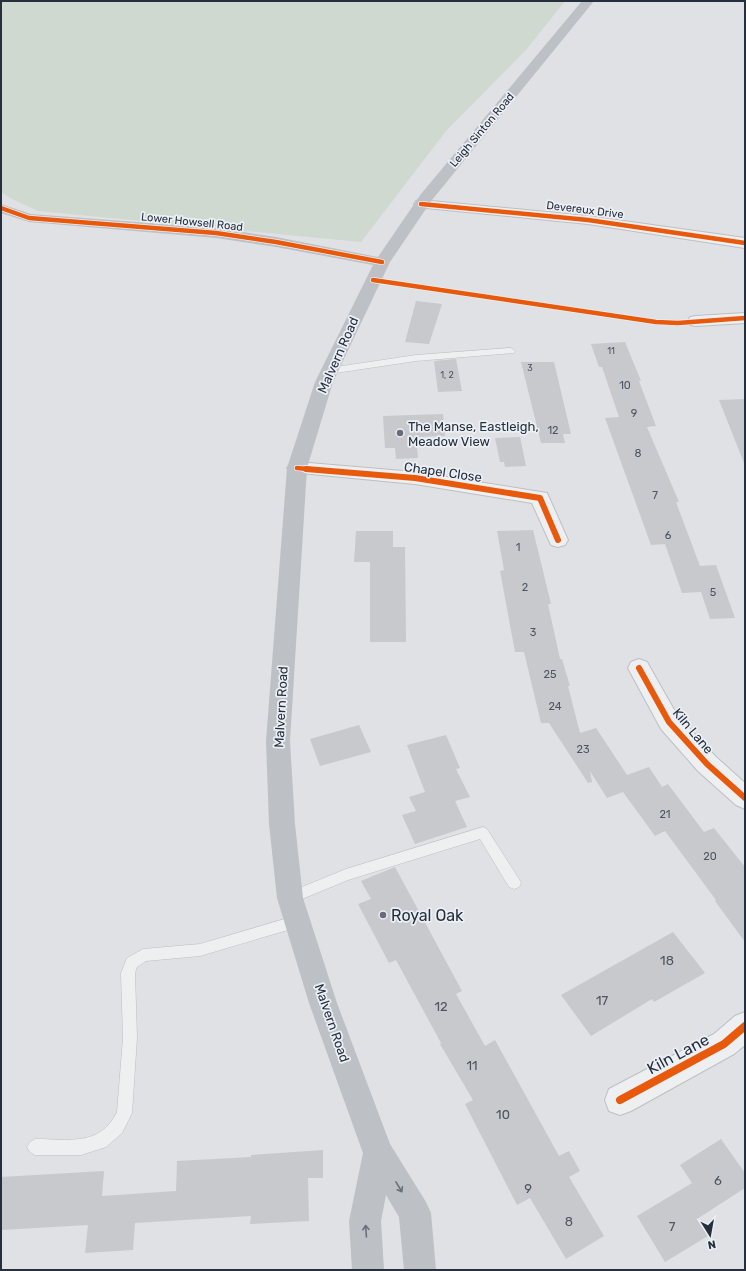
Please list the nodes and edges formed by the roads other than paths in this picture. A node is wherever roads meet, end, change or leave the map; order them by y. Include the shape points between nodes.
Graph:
1 (588, 1) edge
2 (421, 204) junction
3 (1, 208) edge
4 (745, 243) edge
5 (382, 262) junction
6 (745, 318) edge
7 (696, 321) dead end
8 (511, 351) dead end
9 (329, 371) junction
10 (297, 468) junction
11 (558, 540) dead end
12 (639, 668) dead end
13 (745, 798) edge
14 (514, 883) dead end
15 (290, 898) junction
16 (298, 921) junction
17 (745, 1026) edge
18 (620, 1100) dead end
19 (35, 1147) dead end
20 (378, 1154) junction
21 (368, 1270) edge
22 (420, 1270) edge

1 - 2 main road, Leigh Sinton Road
2 - 4 street, Devereux Drive via 588,220
2 - 5 main road, Leigh Sinton Road
3 - 5 main road, Lower Howsell Road via 30,218 216,233
5 - 9 main road, Malvern Road
6 - 7 street
8 - 9 lane via 416,358
9 - 10 main road, Malvern Road
10 - 11 street, Chapel Close via 415,478 540,498
10 - 15 main road, Malvern Road via 278,741 282,824
12 - 13 street, Kiln Lane via 669,722 707,764
14 - 15 lane via 483,833 346,875
15 - 16 main road, Malvern Road
16 - 19 lane via 200,950 143,955 132,962 128,973 130,1038 124,1112 117,1128 101,1142 81,1147
16 - 20 main road, Malvern Road via 323,1003
17 - 18 street, Kiln Lane via 724,1044
21 -> 20 main road via 365,1221
20 -> 22 main road, Malvern Road via 414,1213

